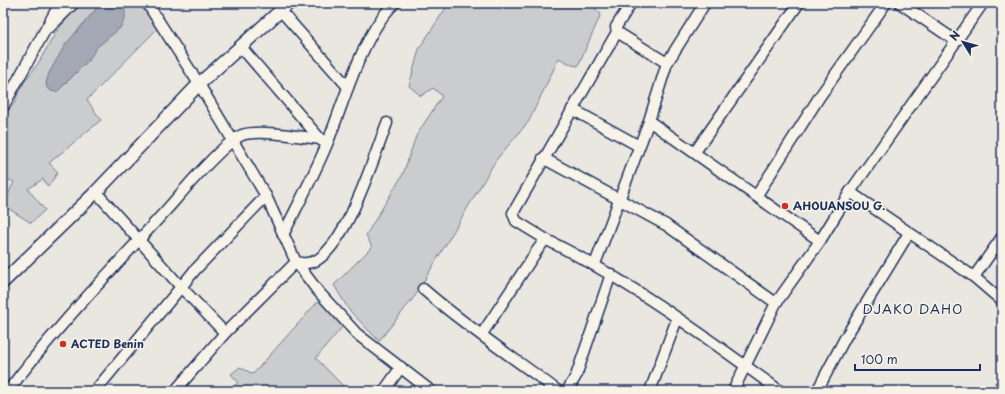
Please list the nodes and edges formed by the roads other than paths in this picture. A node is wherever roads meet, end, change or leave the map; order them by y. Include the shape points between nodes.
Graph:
1 (60, 3) edge
2 (147, 3) edge
3 (395, 3) edge
4 (631, 3) edge
5 (705, 3) edge
6 (799, 3) edge
7 (886, 3) edge
8 (900, 3) edge
9 (983, 3) edge
10 (72, 4) edge
11 (285, 7) edge
12 (617, 32) junction
13 (42, 35) junction
14 (956, 40) junction
15 (242, 46) junction
16 (667, 63) junction
17 (198, 84) junction
18 (348, 86) junction
19 (3, 108) edge
20 (572, 109) junction
21 (649, 121) junction
22 (387, 123) dead end
23 (232, 141) junction
24 (324, 142) junction
25 (639, 146) junction
26 (696, 152) junction
27 (543, 158) junction
28 (96, 192) junction
29 (850, 192) junction
30 (757, 195) junction
31 (266, 196) junction
32 (621, 199) junction
33 (909, 233) junction
34 (283, 235) junction
35 (1002, 237) edge
36 (139, 240) junction
37 (547, 240) junction
38 (820, 241) junction
39 (296, 262) junction
40 (595, 264) junction
41 (610, 274) junction
42 (974, 278) junction
43 (3, 282) edge
44 (181, 287) junction
45 (423, 289) dead end
46 (1002, 301) edge
47 (776, 302) junction
48 (677, 319) junction
49 (225, 333) junction
50 (482, 334) junction
51 (744, 365) junction
52 (401, 367) junction
53 (1002, 384) edge
54 (8, 391) edge
55 (95, 391) edge
56 (175, 391) edge
57 (384, 391) edge
58 (431, 391) edge
59 (558, 391) edge
60 (567, 391) edge
61 (650, 391) edge
62 (733, 391) edge
63 (780, 391) edge
64 (817, 391) edge
65 (998, 391) edge

1 - 13 street
2 - 17 street
3 - 18 street via 376,26
4 - 12 street via 616,27
5 - 16 street
6 - 26 street
7 - 30 street via 820,96
8 - 14 street
9 - 14 street
10 - 13 street
11 - 15 street
11 - 18 street
12 - 16 street
12 - 20 street
13 - 19 street
14 - 29 street
15 - 17 street
15 - 24 street
16 - 21 street
17 - 23 street
17 - 28 street
18 - 24 street
20 - 25 street
20 - 27 street
21 - 25 street
21 - 26 street
22 - 39 street via 366,178 337,239 317,260 306,264
23 - 24 street via 251,134 288,135
23 - 31 street
23 - 36 street
24 - 34 street
25 - 32 street
26 - 30 street
27 - 32 street
27 - 37 street via 513,214 516,221
28 - 36 street
28 - 43 street
29 - 33 street
29 - 38 street
30 - 38 street
31 - 34 street
31 - 44 street
32 - 40 street
32 - 47 street via 666,225
33 - 42 street
33 - 64 street via 845,338
34 - 39 street
35 - 42 street
36 - 44 street
36 - 54 street via 43,346
37 - 40 street
37 - 50 street via 536,252
38 - 47 street
39 - 49 street
39 - 52 street via 340,318
40 - 41 street
41 - 48 street
41 - 60 street via 576,376
42 - 46 street
44 - 49 street
44 - 55 street
45 - 50 street via 457,319
47 - 51 street
48 - 51 street
48 - 61 street
49 - 56 street
50 - 59 street
51 - 62 street
51 - 63 street
52 - 57 street
52 - 58 street
53 - 65 street

